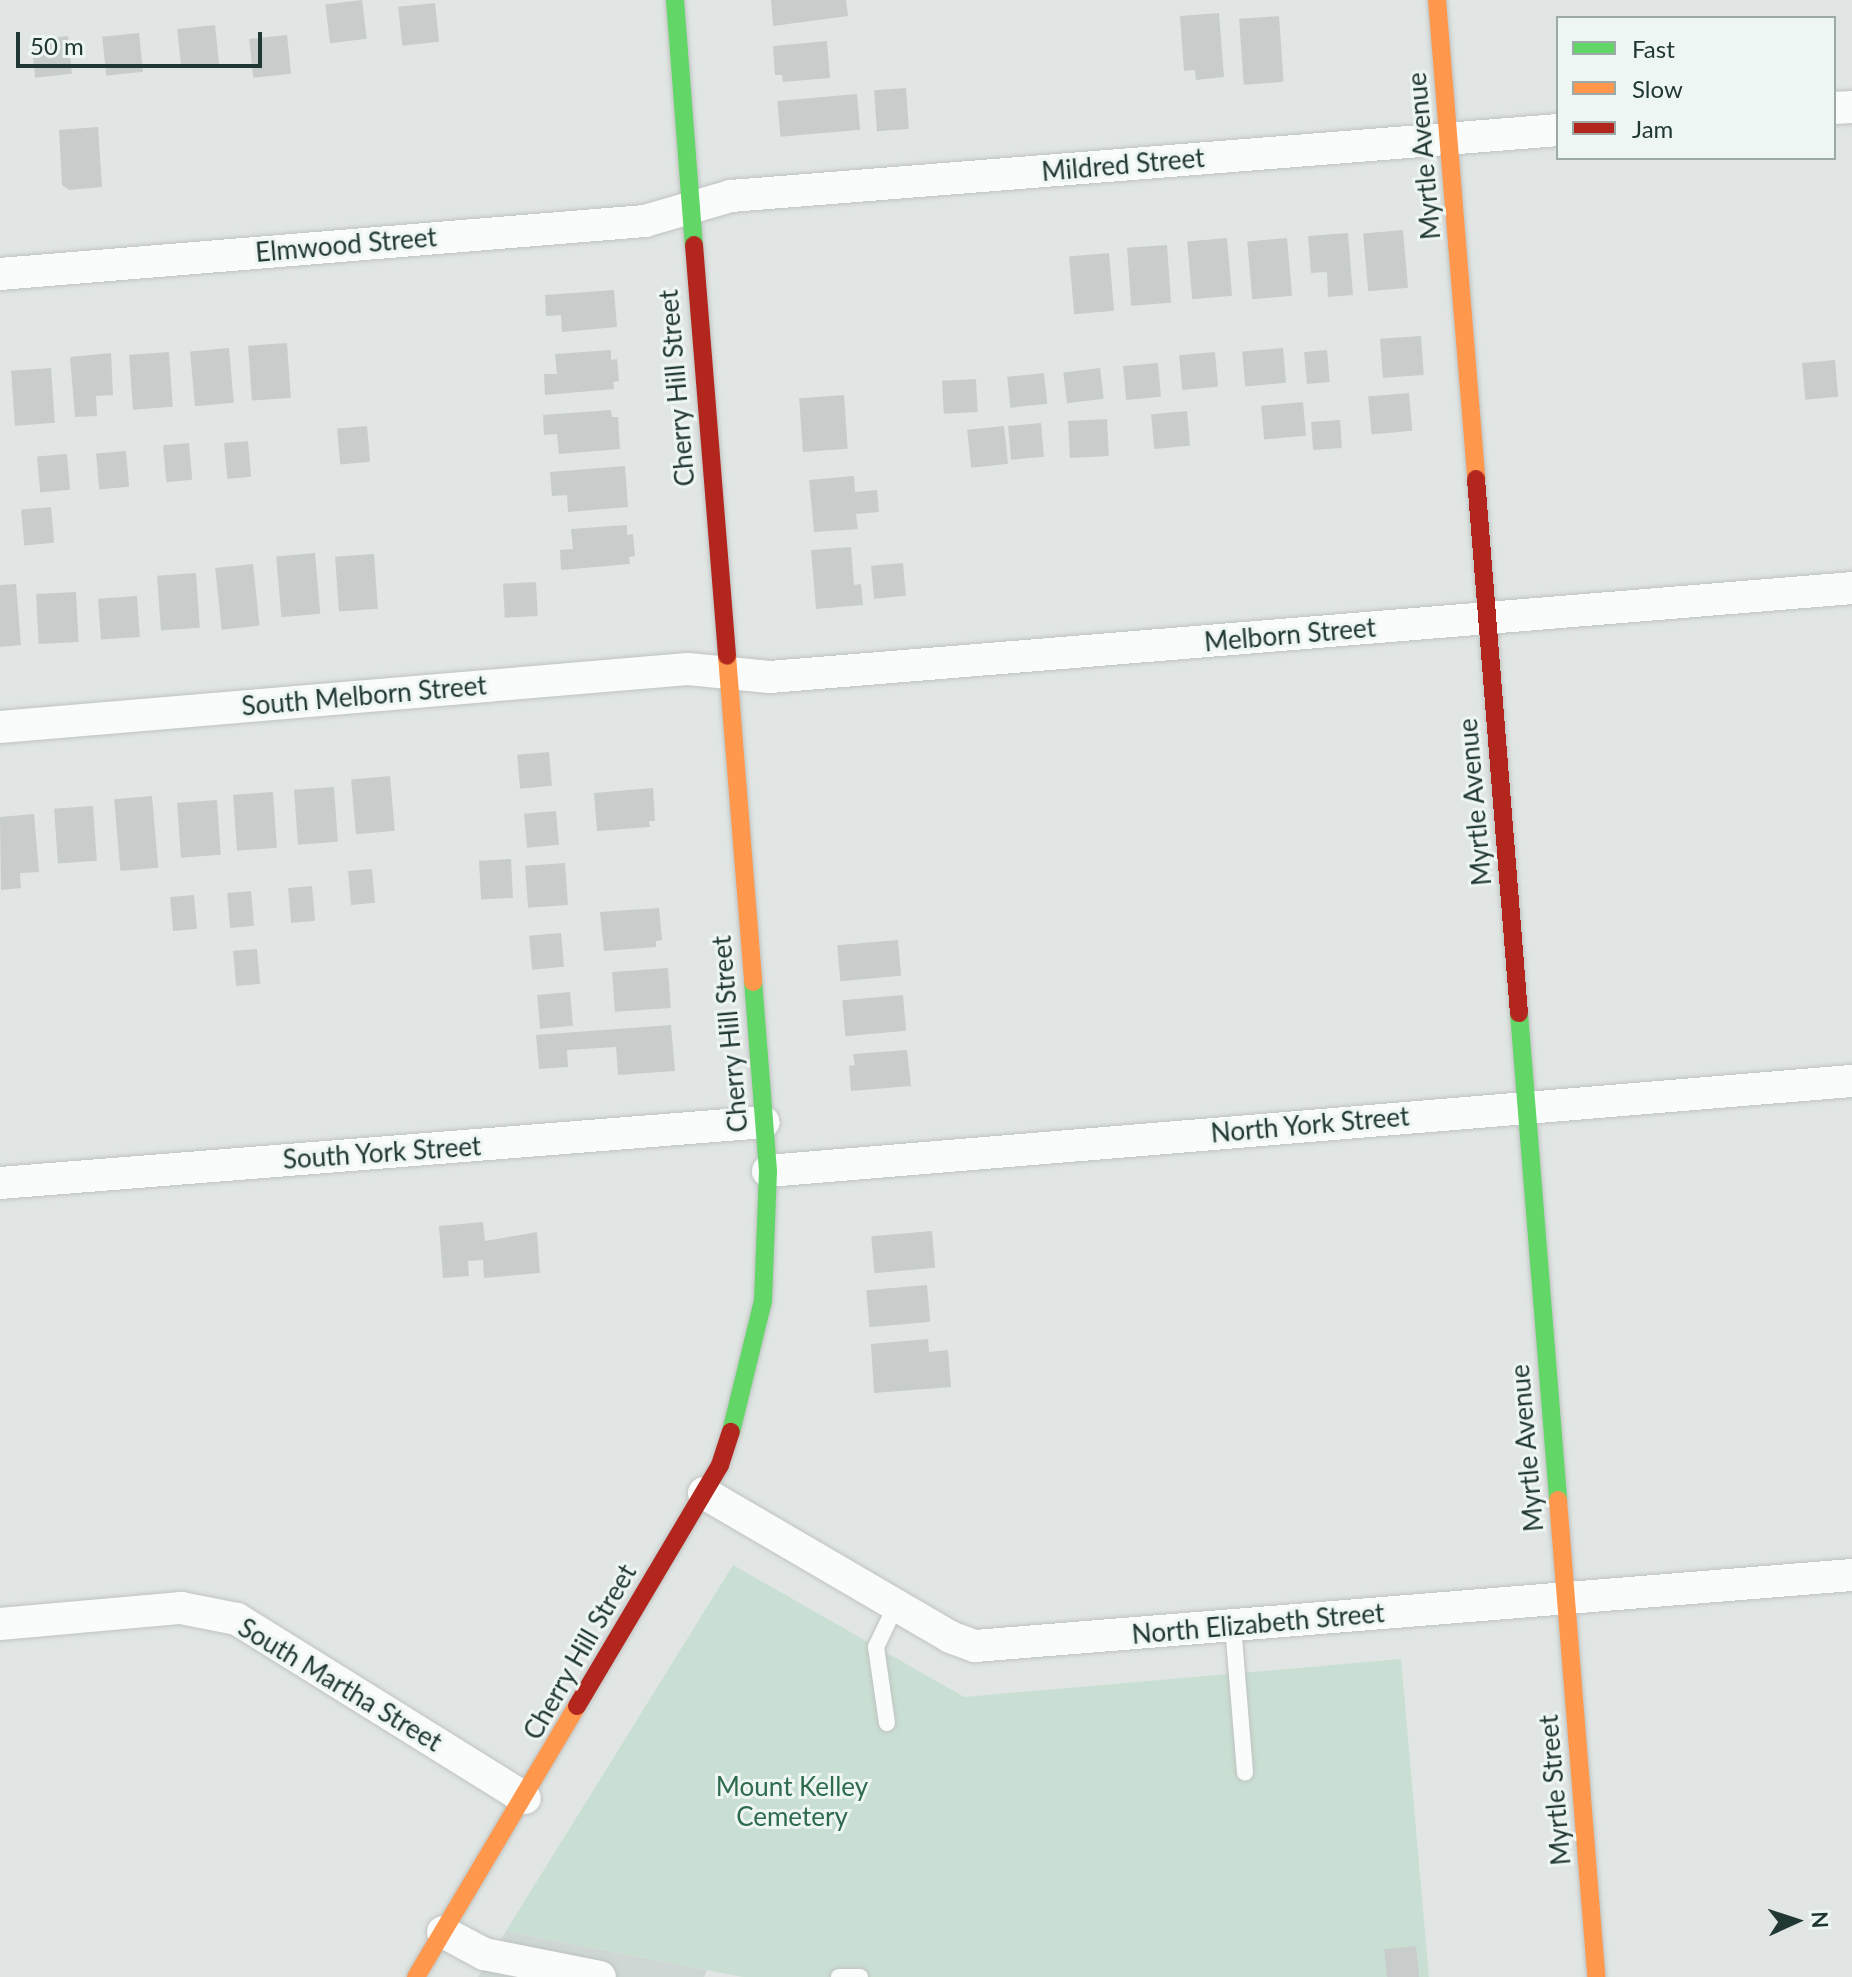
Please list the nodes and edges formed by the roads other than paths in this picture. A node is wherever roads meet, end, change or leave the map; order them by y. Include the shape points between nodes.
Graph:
1 (675, 0) edge
2 (1437, 0) edge
3 (1556, 130) edge
4 (1450, 140) junction
5 (690, 208) junction
6 (0, 274) edge
7 (1852, 588) edge
8 (1487, 617) junction
9 (727, 671) junction
10 (0, 727) edge
11 (1852, 1081) edge
12 (1526, 1107) junction
13 (764, 1122) junction
14 (768, 1171) junction
15 (0, 1183) edge
16 (704, 1493) junction
17 (1852, 1575) edge
18 (1565, 1599) junction
19 (896, 1605) junction
20 (0, 1624) edge
21 (1233, 1626) junction
22 (887, 1723) dead end
23 (1245, 1773) dead end
24 (525, 1798) junction
25 (443, 1932) junction
26 (416, 1977) edge
27 (600, 1977) edge
28 (839, 1977) edge
29 (860, 1977) edge
30 (1596, 1977) edge

1 - 5 street, Cherry Hill Street
2 - 4 street, Myrtle Avenue
3 - 4 street, Mildred Street
4 - 5 street, Mildred Street via 731,196
4 - 8 street, Myrtle Avenue
5 - 6 street, Elmwood Street via 645,221
5 - 9 street, Cherry Hill Street
7 - 8 street, Melborn Street
8 - 9 street, Melborn Street via 770,677
8 - 12 street, Myrtle Avenue
9 - 10 street, South Melborn Street via 673,670
9 - 13 street, Cherry Hill Street
11 - 12 street, North York Street
12 - 14 street, North York Street
12 - 18 street, Myrtle Avenue
13 - 14 street, Cherry Hill Street
13 - 15 street, South York Street
14 - 16 street, Cherry Hill Street via 768,1252 755,1351 720,1465
16 - 19 street, North Elizabeth Street
16 - 24 street, Cherry Hill Street
17 - 18 street, North Elizabeth Street
18 - 21 street, North Elizabeth Street
18 - 30 street, Myrtle Street
19 - 21 street, North Elizabeth Street via 975,1646
19 - 22 lane via 876,1647
20 - 24 street, South Martha Street via 181,1608 237,1619
21 - 23 lane
24 - 25 street, Cherry Hill Street
25 - 26 street, Cherry Hill Street
25 - 27 street via 484,1954
28 - 29 lane

